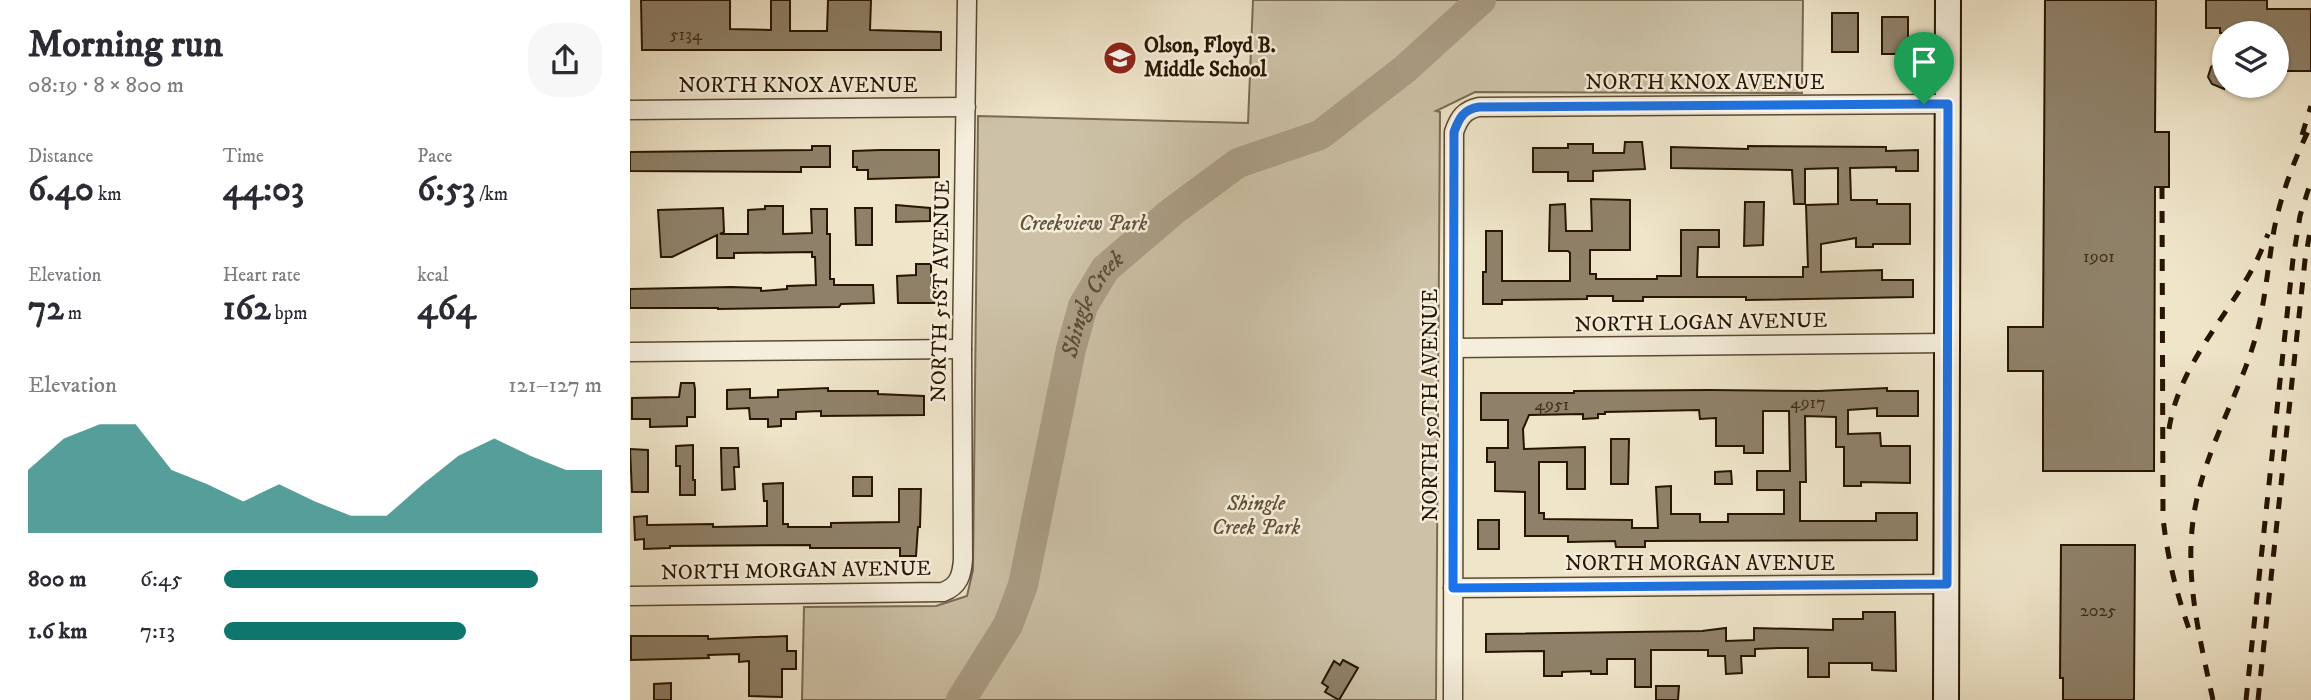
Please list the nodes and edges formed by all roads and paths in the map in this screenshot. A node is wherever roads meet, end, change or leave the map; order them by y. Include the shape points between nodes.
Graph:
1 (967, 0) edge
2 (1948, 0) edge
3 (1948, 104) junction
4 (966, 107) junction
5 (630, 110) edge
6 (1464, 113) joint
7 (1947, 343) junction
8 (1454, 348) junction
9 (962, 349) junction
10 (630, 352) edge
11 (958, 582) joint
12 (1947, 584) junction
13 (1453, 588) junction
14 (630, 596) edge
15 (1453, 700) edge
16 (1946, 700) edge

1 - 4 street, NORTH 51ST AVENUE
2 - 3 street
3 - 6 street, NORTH KNOX AVENUE via 1479,107
3 - 7 street
4 - 5 street, NORTH KNOX AVENUE
4 - 9 street, NORTH 51ST AVENUE
6 - 8 street, NORTH 50TH AVENUE via 1454,132
7 - 8 street, NORTH LOGAN AVENUE
7 - 12 street
8 - 13 street, NORTH 50TH AVENUE
9 - 10 street
9 - 11 street, NORTH 51ST AVENUE via 963,559
11 - 14 street, NORTH MORGAN AVENUE via 943,592
12 - 13 street, NORTH MORGAN AVENUE
12 - 16 street
13 - 15 street, NORTH 50TH AVENUE

